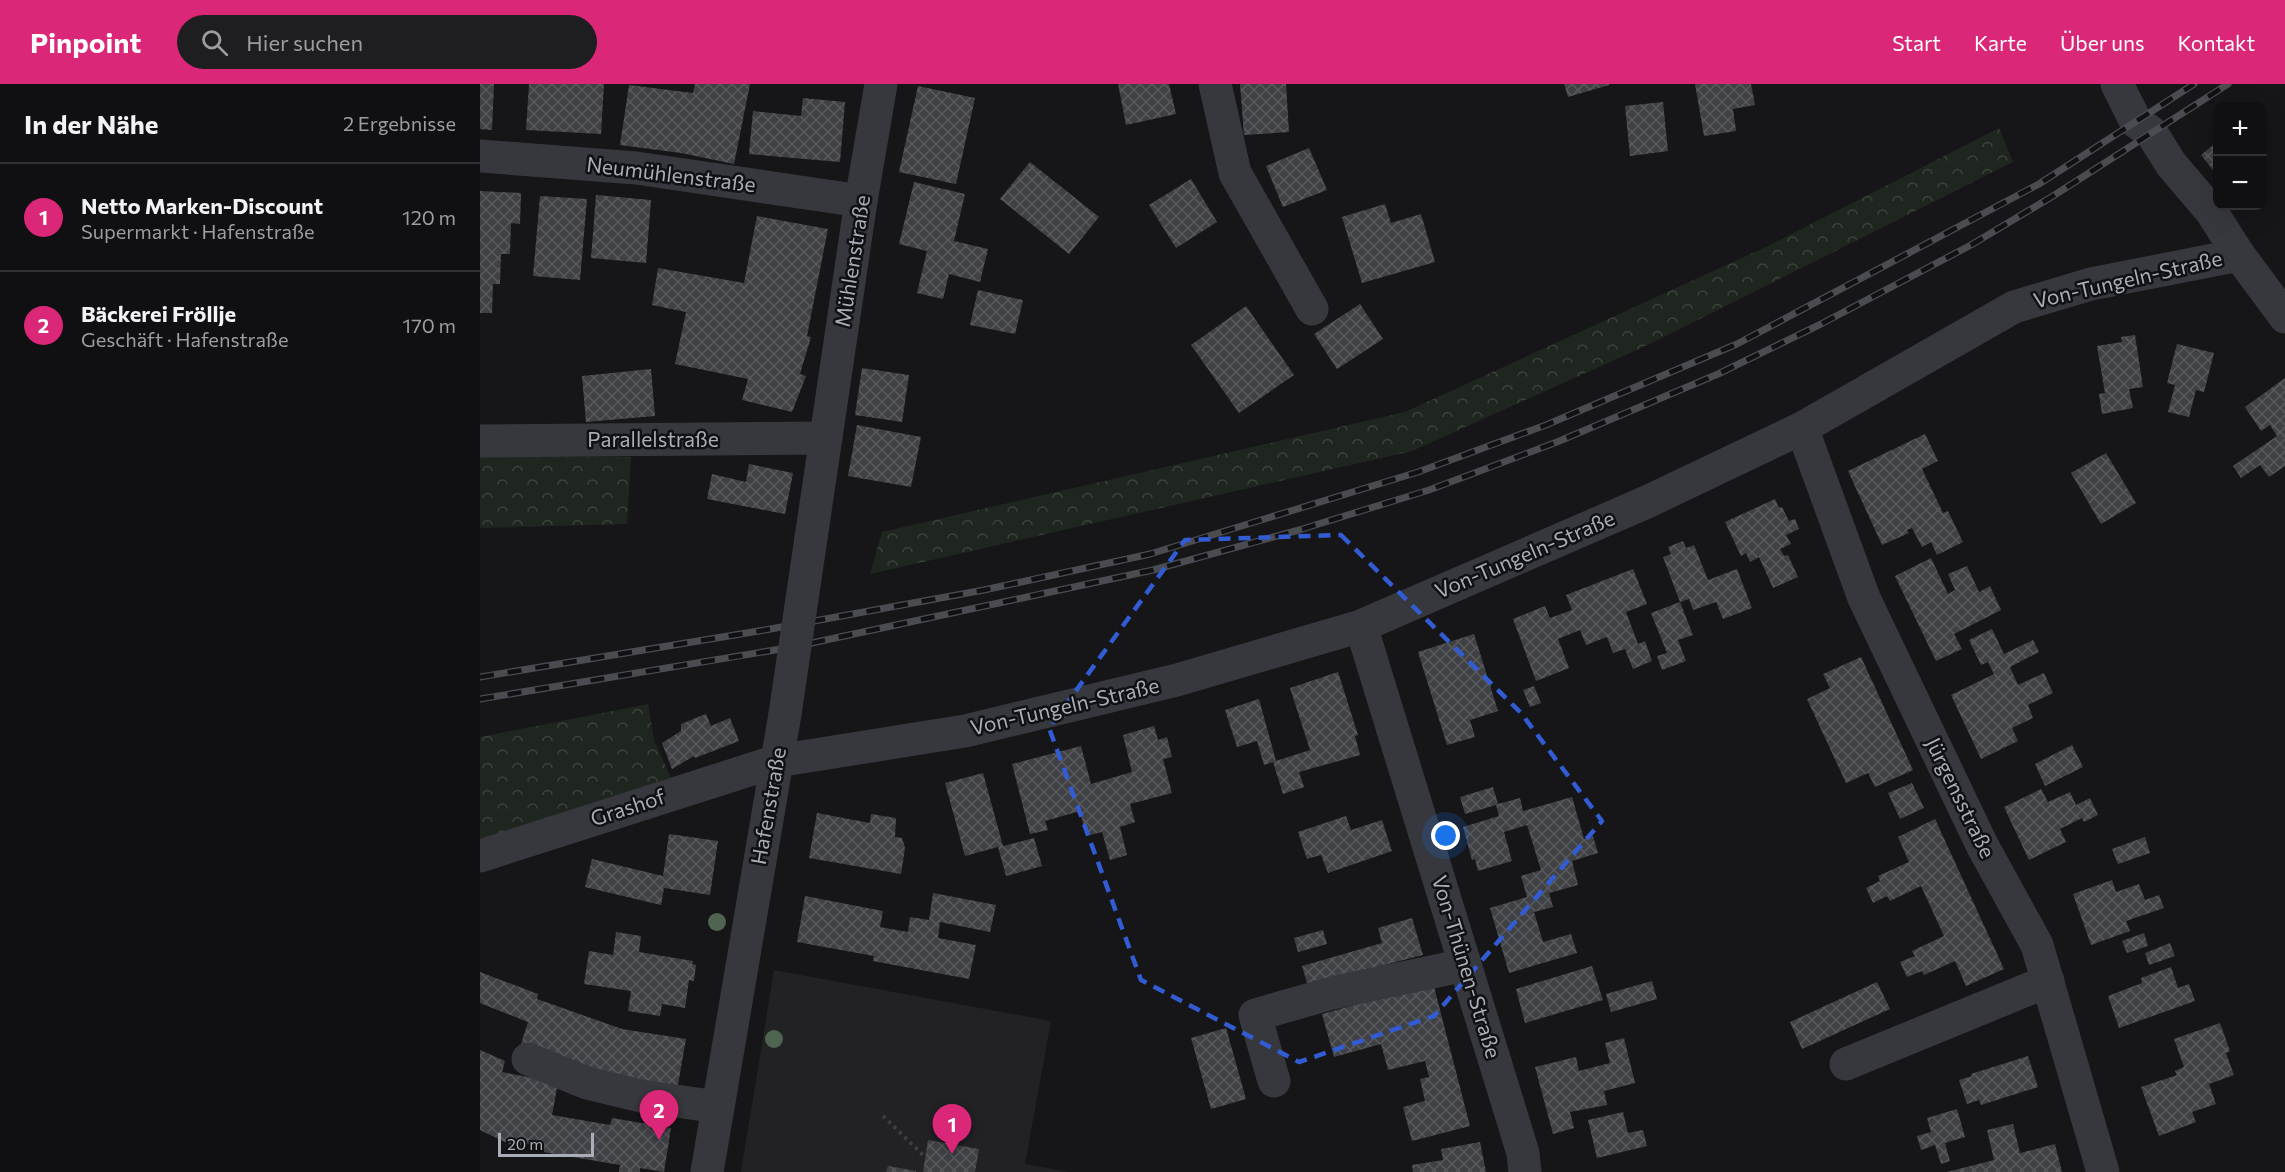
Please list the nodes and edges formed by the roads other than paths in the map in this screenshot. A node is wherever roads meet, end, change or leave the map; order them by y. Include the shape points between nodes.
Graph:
1 (881, 84) edge
2 (1215, 84) edge
3 (2117, 84) edge
4 (480, 156) edge
5 (861, 201) junction
6 (2239, 255) junction
7 (1312, 309) dead end
8 (2285, 316) edge
9 (1802, 428) junction
10 (826, 438) junction
11 (480, 441) edge
12 (1361, 626) junction
13 (777, 761) junction
14 (480, 856) edge
15 (1465, 965) junction
16 (2048, 981) junction
17 (528, 1059) dead end
18 (1846, 1064) dead end
19 (1274, 1081) dead end
20 (718, 1107) junction
21 (707, 1172) edge
22 (1525, 1172) edge
23 (2103, 1172) edge

1 - 5 street, Mühlenstraße
2 - 7 street via 1235,172
3 - 6 street via 2136,122 2151,132
4 - 5 street, Neumühlenstraße via 636,168
5 - 10 street, Mühlenstraße
6 - 8 street
6 - 9 street, Von-Tungeln-Straße via 2091,284 2014,307
9 - 12 street, Von-Tungeln-Straße via 1649,501
9 - 16 street, Jürgensstraße via 1864,598 1982,845 2037,945
10 - 11 street, Parallelstraße
10 - 13 street, Hafenstraße, bridge
12 - 13 street, Von-Tungeln-Straße via 1177,680 965,731
12 - 15 street, Von-Thünen-Straße
13 - 14 street, Grashof
13 - 20 street, Hafenstraße
15 - 19 street via 1332,993 1255,1015
15 - 22 street, Von-Thünen-Straße via 1523,1153
16 - 18 street
16 - 23 street, Jürgensstraße
17 - 20 street via 587,1083 641,1096
20 - 21 street, Hafenstraße

